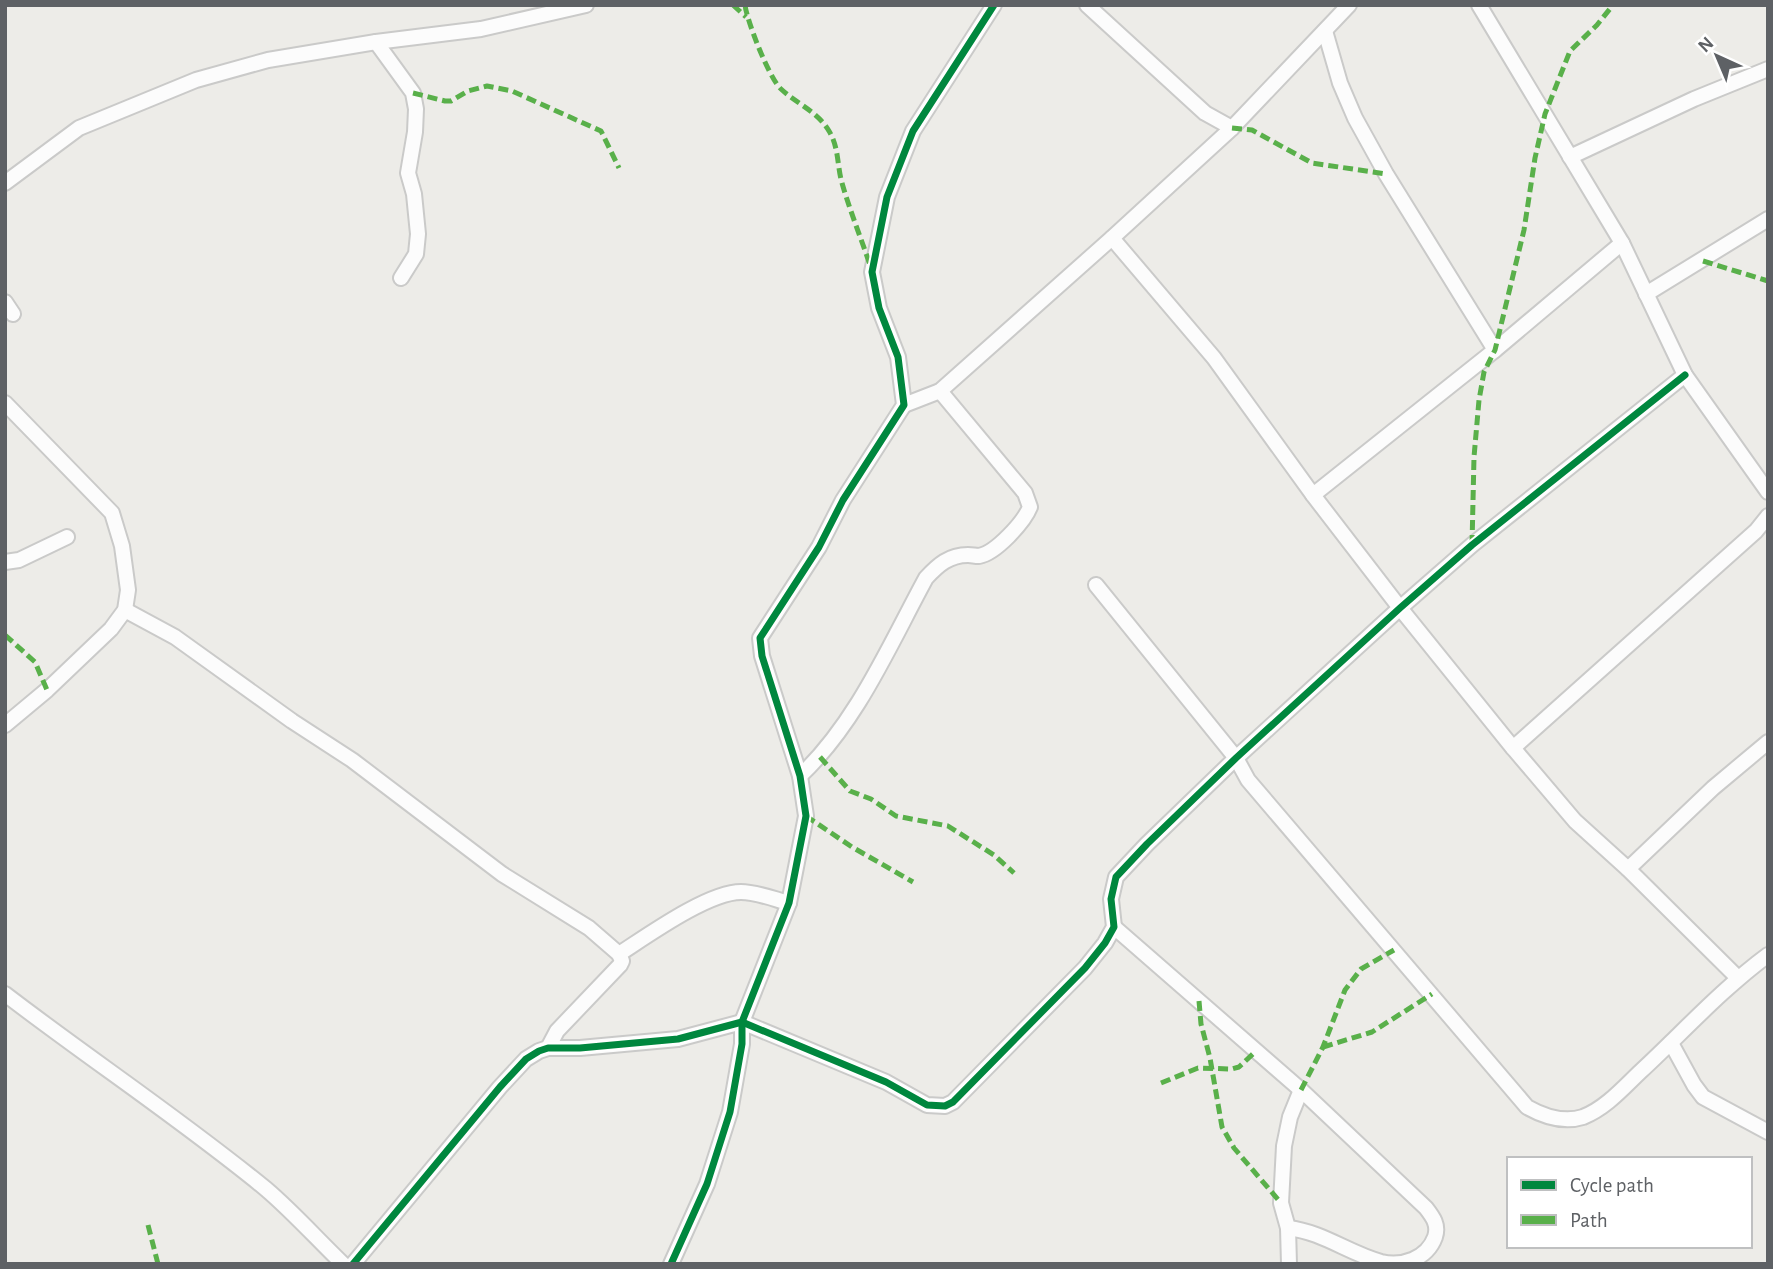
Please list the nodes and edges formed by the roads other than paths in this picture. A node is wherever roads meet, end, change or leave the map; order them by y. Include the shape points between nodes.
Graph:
1 (586, 5) edge
2 (994, 5) edge
3 (1087, 5) edge
4 (1349, 5) edge
5 (1479, 5) edge
6 (1325, 31) junction
7 (376, 42) junction
8 (1768, 69) edge
9 (1232, 128) junction
10 (1570, 157) junction
11 (5, 183) edge
12 (1768, 219) edge
13 (1112, 238) junction
14 (1622, 243) junction
15 (401, 278) dead end
16 (1646, 294) junction
17 (1495, 351) junction
18 (1685, 375) junction
19 (940, 391) junction
20 (5, 403) edge
21 (904, 405) junction
22 (1768, 492) edge
23 (1313, 495) junction
24 (1768, 516) edge
25 (67, 537) dead end
26 (5, 562) edge
27 (1096, 585) dead end
28 (1400, 608) junction
29 (125, 610) junction
30 (5, 725) edge
31 (1768, 742) edge
32 (1513, 748) junction
33 (1236, 758) junction
34 (800, 776) junction
35 (1628, 869) junction
36 (789, 903) junction
37 (1114, 928) junction
38 (619, 954) junction
39 (1768, 956) edge
40 (1738, 978) junction
41 (5, 994) edge
42 (742, 1022) junction
43 (1671, 1043) junction
44 (548, 1048) junction
45 (1301, 1090) junction
46 (1768, 1132) edge
47 (1288, 1228) junction
48 (342, 1264) edge
49 (353, 1264) edge
50 (671, 1264) edge
51 (1289, 1264) edge

1 - 7 street via 481,29
2 - 21 street via 914,131 887,197 872,272 878,308 898,357
3 - 9 street via 1205,113
4 - 6 street
5 - 10 street
6 - 9 street
6 - 17 street via 1356,118
7 - 11 street via 268,60 196,80 79,128
7 - 15 street via 413,93 416,108 408,173 418,234 415,254
8 - 10 street
9 - 13 street
10 - 14 street
12 - 16 street
13 - 19 street
13 - 23 street via 1214,358
14 - 16 street
14 - 17 street
16 - 18 street
17 - 23 street
18 - 22 street
18 - 28 street
19 - 21 street
19 - 34 street via 1025,494 1030,507 1025,520 988,553 951,557 926,578 847,720
20 - 29 street via 112,513 127,568
21 - 34 street via 760,638
23 - 28 street
24 - 32 street
25 - 26 street
27 - 33 street
28 - 32 street
28 - 33 street
29 - 30 street via 82,658
29 - 38 street via 175,637 352,760 502,874 589,928
31 - 35 street
32 - 35 street via 1575,821
33 - 37 street via 1116,877 1111,900
33 - 43 street via 1257,790 1527,1107 1554,1118 1582,1117 1608,1101
34 - 36 street via 806,816
35 - 40 street
36 - 38 street via 731,893 673,918
36 - 42 street
37 - 42 street via 1085,968 945,1106 927,1104
37 - 45 street
38 - 44 street via 620,965 557,1031
39 - 40 street
40 - 43 street
41 - 48 street via 268,1190
42 - 44 street via 678,1039
42 - 50 street via 730,1112 707,1184
43 - 46 street via 1703,1097
44 - 49 street via 526,1059 500,1087
45 - 47 street via 1284,1146 1281,1203
45 - 47 street via 1426,1208 1437,1228 1434,1241 1421,1257 1404,1263 1382,1262
47 - 51 street

